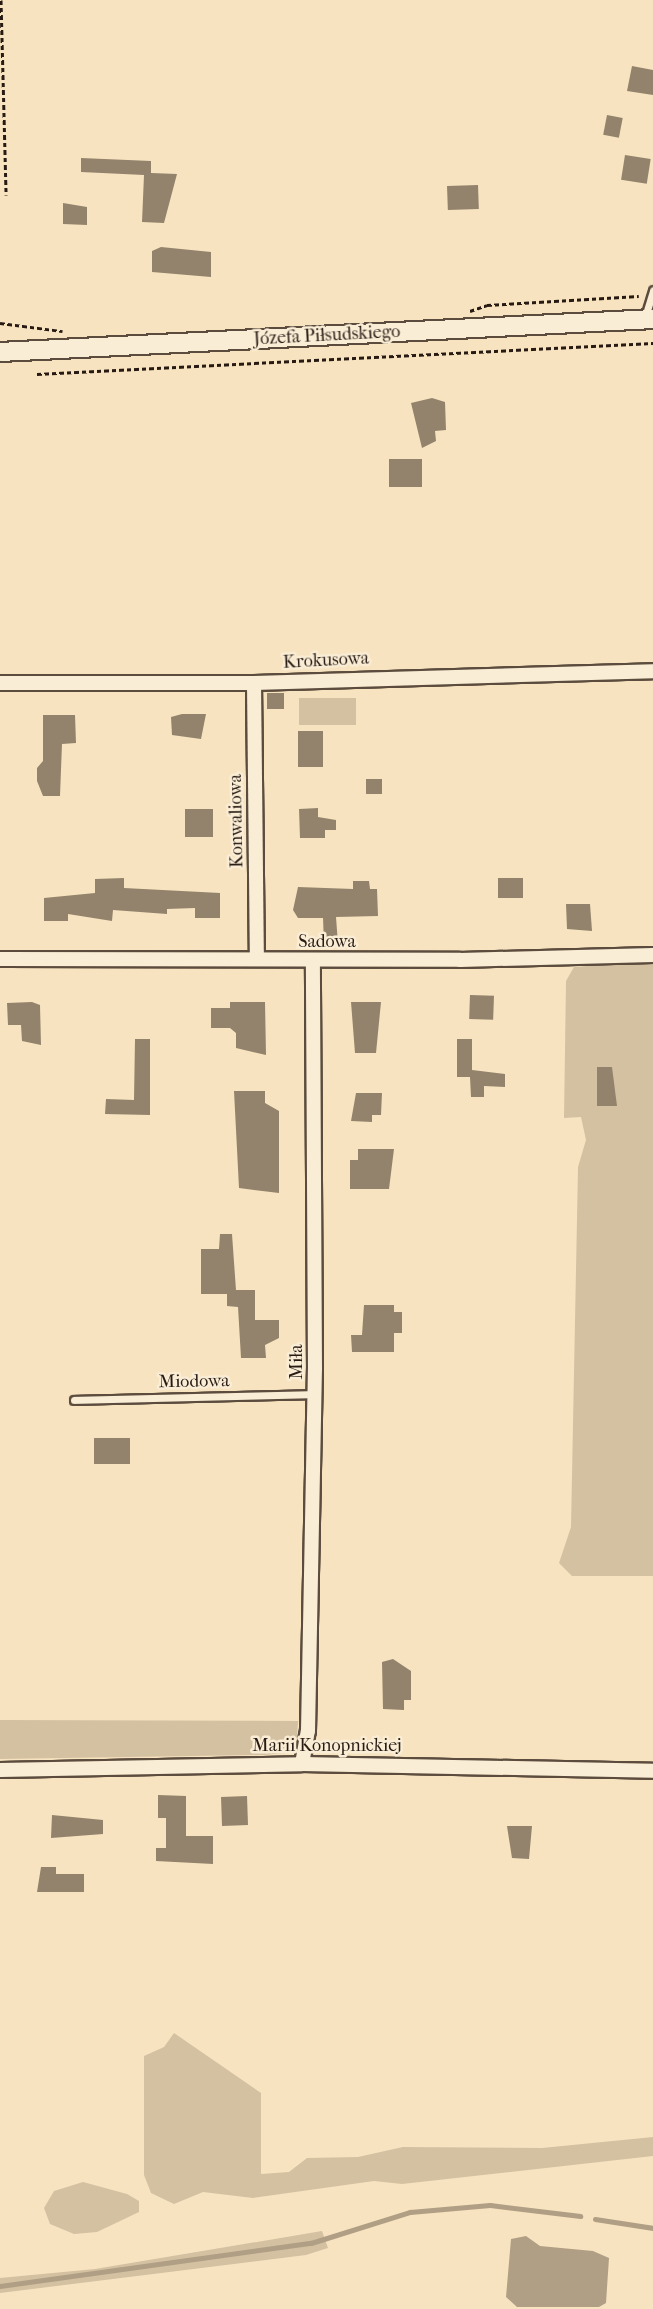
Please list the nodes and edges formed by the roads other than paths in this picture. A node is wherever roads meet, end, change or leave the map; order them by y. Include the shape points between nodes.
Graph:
1 (652, 293) edge
2 (649, 319) edge
3 (0, 352) edge
4 (653, 671) edge
5 (0, 683) edge
6 (254, 683) junction
7 (653, 955) edge
8 (0, 959) edge
9 (257, 959) junction
10 (313, 961) junction
11 (315, 1394) junction
12 (74, 1400) dead end
13 (302, 1764) junction
14 (0, 1770) edge
15 (653, 1772) edge

1 - 2 lane
2 - 3 main road, Józefa Piłsudskiego
4 - 6 street, Krokusowa via 473,672
5 - 6 street, Krokusowa
6 - 9 street, Konwaliowa
7 - 10 street, Sadowa
8 - 9 street, Sadowa
9 - 10 street, Sadowa
10 - 11 street, Miła
11 - 12 lane, Miodowa
11 - 13 street, Miła via 308,1731
13 - 14 street, Marii Konopnickiej
13 - 15 street, Marii Konopnickiej

